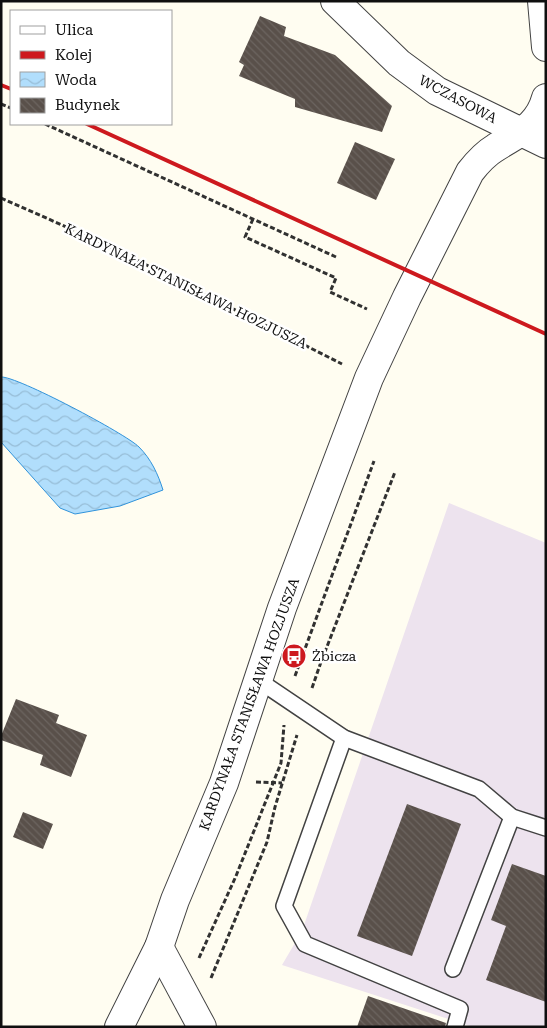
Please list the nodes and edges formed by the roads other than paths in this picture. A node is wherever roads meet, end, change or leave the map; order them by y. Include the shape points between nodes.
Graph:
1 (334, 1) edge
2 (542, 1) edge
3 (546, 47) edge
4 (546, 98) edge
5 (534, 138) edge
6 (258, 680) junction
7 (344, 738) junction
8 (512, 816) junction
9 (546, 828) edge
10 (159, 947) junction
11 (453, 969) dead end
12 (199, 1021) edge
13 (119, 1027) edge
14 (455, 1027) edge

1 - 5 street, WCZASOWA via 383,49 437,91
2 - 3 street
4 - 5 street, KARDYNAŁA STANISŁAWA HOZJUSZA via 536,119
5 - 6 street, KARDYNAŁA STANISŁAWA HOZJUSZA via 485,155 470,172 369,378
6 - 7 lane
6 - 10 street, KARDYNAŁA STANISŁAWA HOZJUSZA via 224,783
7 - 8 lane via 479,789
7 - 14 lane via 284,906 305,944 460,1009
8 - 9 lane
8 - 11 lane
10 - 12 street
10 - 13 street, KARDYNAŁA STANISŁAWA HOZJUSZA

